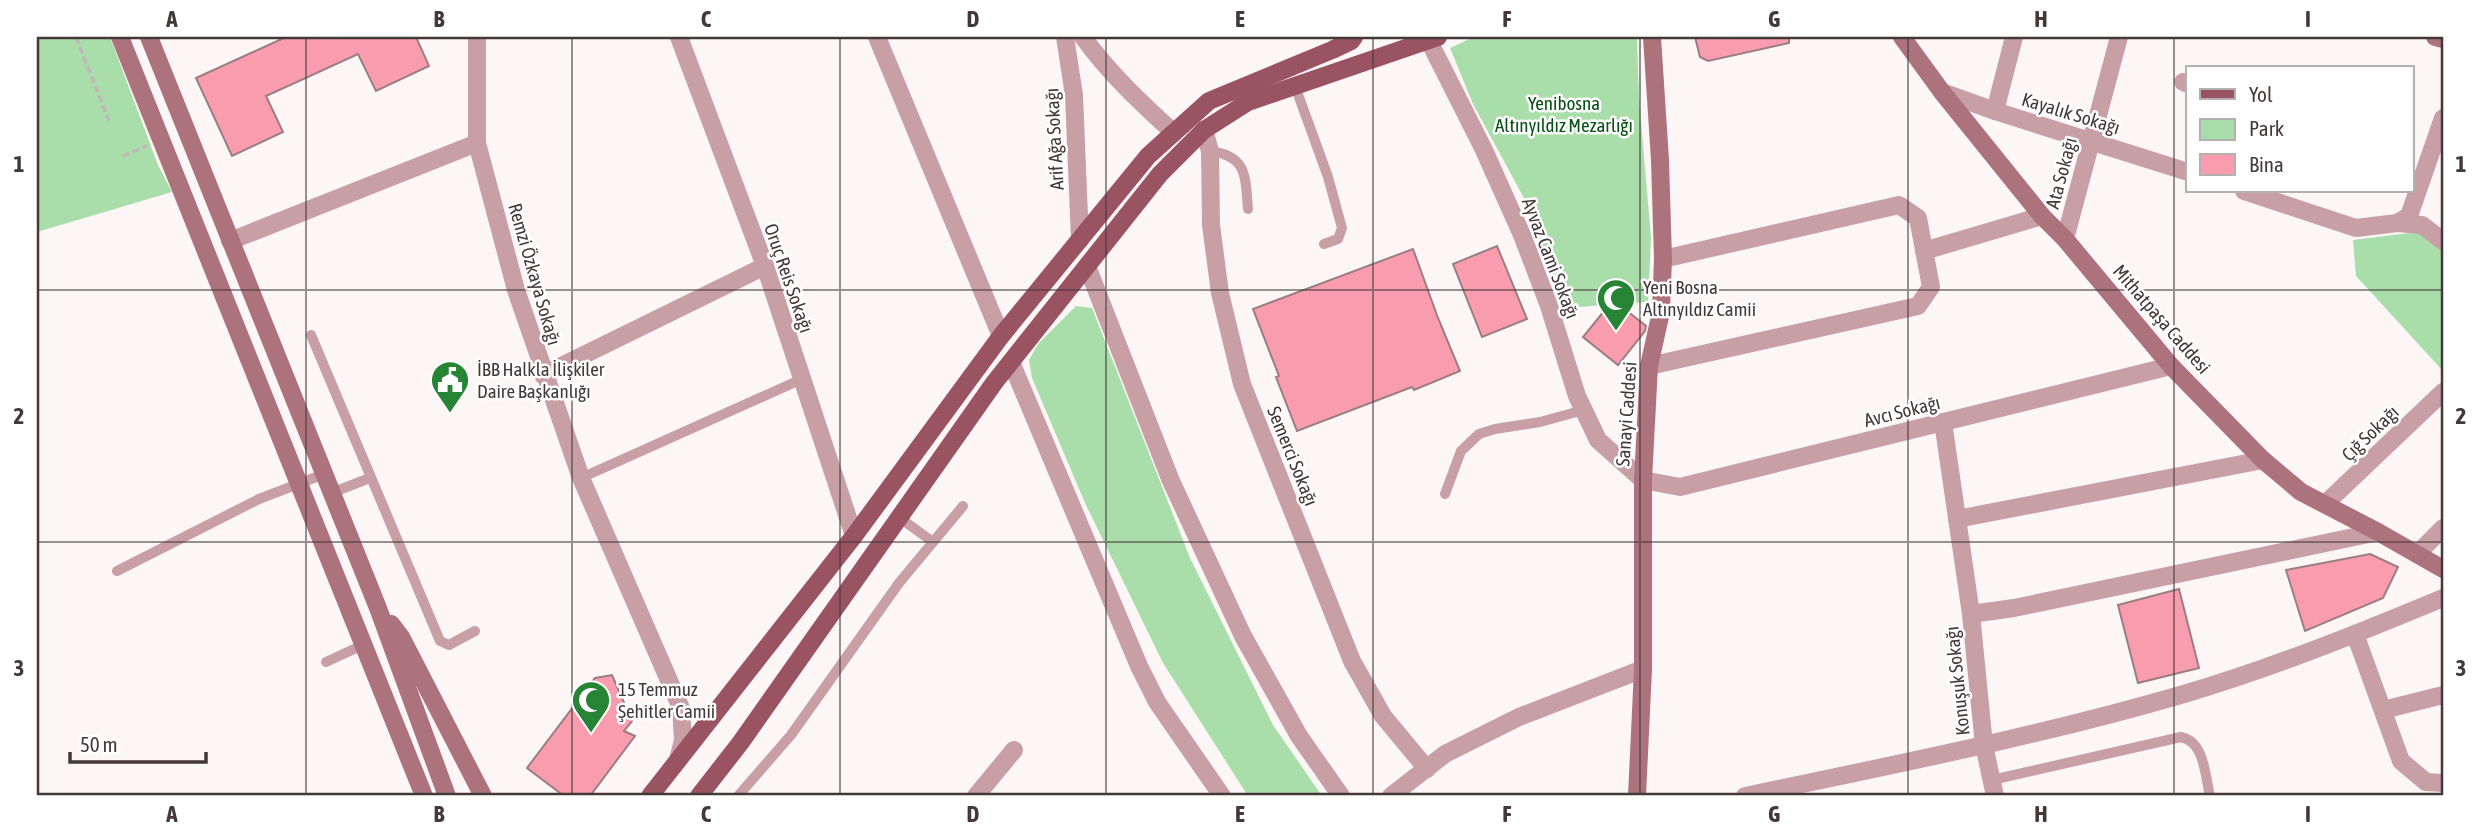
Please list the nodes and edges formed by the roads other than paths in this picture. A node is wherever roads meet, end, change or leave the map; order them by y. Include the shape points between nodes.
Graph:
1 (120, 37) edge
2 (149, 37) edge
3 (477, 37) edge
4 (679, 37) edge
5 (877, 37) edge
6 (1065, 37) edge
7 (1083, 37) edge
8 (1354, 37) edge
9 (1652, 37) edge
10 (2014, 37) edge
11 (2119, 37) edge
12 (2435, 37) edge
13 (1428, 38) edge
14 (2443, 39) edge
15 (1908, 40) edge
16 (1295, 86) junction
17 (1942, 92) junction
18 (1995, 111) junction
19 (2443, 118) edge
20 (1204, 130) junction
21 (1174, 133) junction
22 (2091, 141) junction
23 (477, 143) junction
24 (1210, 151) junction
25 (2419, 162) edge
26 (2186, 171) edge
27 (2414, 189) edge
28 (2247, 192) edge
29 (2413, 192) edge
30 (1248, 209) dead end
31 (2042, 216) junction
32 (2398, 223) junction
33 (2065, 239) junction
34 (1080, 240) junction
35 (230, 241) junction
36 (2443, 241) edge
37 (1324, 244) dead end
38 (1924, 251) junction
39 (1663, 259) junction
40 (765, 266) junction
41 (1087, 267) junction
42 (310, 335) dead end
43 (1001, 336) junction
44 (1011, 362) junction
45 (1649, 366) junction
46 (2171, 366) junction
47 (544, 375) junction
48 (802, 380) junction
49 (2443, 392) edge
50 (1584, 410) junction
51 (1943, 422) junction
52 (2263, 460) junction
53 (324, 474) junction
54 (370, 478) junction
55 (581, 478) junction
56 (1643, 481) junction
57 (299, 482) junction
58 (331, 493) junction
59 (1445, 494) dead end
60 (2325, 505) junction
61 (963, 506) dead end
62 (900, 517) junction
63 (1957, 519) junction
64 (2443, 528) edge
65 (2378, 532) junction
66 (854, 536) junction
67 (933, 542) junction
68 (2417, 554) junction
69 (2443, 569) edge
70 (117, 570) dead end
71 (2443, 598) edge
72 (378, 608) junction
73 (1971, 614) junction
74 (475, 631) dead end
75 (2356, 634) junction
76 (365, 644) junction
77 (327, 662) dead end
78 (1643, 669) junction
79 (2443, 695) edge
80 (681, 708) junction
81 (2383, 710) junction
82 (709, 720) junction
83 (1984, 745) junction
84 (1014, 750) dead end
85 (678, 760) junction
86 (1427, 769) junction
87 (2443, 783) edge
88 (1994, 788) edge
89 (424, 796) edge
90 (447, 796) edge
91 (483, 796) edge
92 (650, 796) edge
93 (699, 796) edge
94 (738, 796) edge
95 (976, 796) edge
96 (1222, 796) edge
97 (1341, 796) edge
98 (1391, 796) edge
99 (1637, 796) edge
100 (1745, 796) edge
101 (2210, 796) edge

1 - 57 main road
2 - 35 main road
3 - 23 street, Remzi Özkaya Sokağı
4 - 40 street, Oruç Reis Sokağı
5 - 43 street
6 - 34 street, Arif Ağa Sokağı via 1074,95
7 - 21 street via 1138,101
8 - 21 main road via 1332,51 1209,101
9 - 39 main road, Sanayi Caddesi
10 - 18 street
11 - 22 street, Ata Sokağı
12 - 14 main road
13 - 16 main road
13 - 50 street, Ayvaz Cami Sokağı via 1522,235
15 - 17 main road, Mithatpaşa Caddesi
16 - 20 main road via 1248,102
16 - 37 lane via 1342,228 1338,239
17 - 18 street, Kayalık Sokağı
17 - 31 main road, Mithatpaşa Caddesi
18 - 22 street, Kayalık Sokağı
19 - 25 street
20 - 24 street, Semerci Sokağı
20 - 41 main road via 1160,174
21 - 34 main road via 1148,156
22 - 26 street, Kayalık Sokağı
22 - 33 street, Ata Sokağı
23 - 35 street
23 - 47 street, Remzi Özkaya Sokağı
24 - 30 lane via 1235,158 1241,166
24 - 86 street, Semerci Sokağı via 1211,226 1220,293 1242,384 1352,661 1383,716
25 - 27 street
28 - 32 street via 2356,228
29 - 32 street via 2409,216
31 - 33 main road, Mithatpaşa Caddesi
31 - 38 street
32 - 36 street via 2421,225
33 - 46 main road, Mithatpaşa Caddesi
34 - 43 main road
35 - 53 main road
38 - 39 street via 1918,218 1899,205
38 - 45 street via 1931,287 1918,306
39 - 45 main road, Sanayi Caddesi via 1661,312
40 - 47 street
40 - 48 street, Oruç Reis Sokağı
41 - 44 main road
41 - 97 street via 1171,481 1242,636 1299,736
42 - 54 lane
43 - 66 main road
44 - 62 main road
44 - 96 street via 1139,666 1157,702
45 - 56 main road, Sanayi Caddesi
46 - 51 street, Avcı Sokağı
46 - 52 main road, Mithatpaşa Caddesi
47 - 55 street, Remzi Özkaya Sokağı
48 - 55 lane
48 - 66 street, Oruç Reis Sokağı
49 - 60 street, Çığ Sokağı
50 - 56 street, Ayvaz Cami Sokağı via 1598,440
50 - 59 lane via 1479,434 1461,451
51 - 56 street, Avcı Sokağı via 1680,487
51 - 63 street, Konuşuk Sokağı
52 - 60 main road, Mithatpaşa Caddesi via 2301,492
52 - 63 street
53 - 57 lane
53 - 58 main road
54 - 58 lane
54 - 74 lane via 440,641 449,645
55 - 80 street, Remzi Özkaya Sokağı
56 - 78 main road, Sanayi Caddesi
57 - 70 lane
57 - 76 main road
58 - 72 main road
60 - 65 main road, Mithatpaşa Caddesi
61 - 67 lane
62 - 67 lane
62 - 93 main road
63 - 73 street, Konuşuk Sokağı
64 - 68 street
65 - 68 main road, Mithatpaşa Caddesi
65 - 73 street
66 - 82 main road
67 - 94 lane via 791,735
68 - 69 main road, Mithatpaşa Caddesi
71 - 75 street
72 - 90 main road
72 - 91 main road via 401,637
73 - 83 street, Konuşuk Sokağı
75 - 81 street
75 - 83 street via 2186,693
76 - 77 lane
76 - 89 main road
78 - 86 street via 1519,717 1444,754
78 - 99 main road, Sanayi Caddesi
79 - 81 street
80 - 82 street
80 - 85 street via 683,740
81 - 87 street via 2401,761 2426,782
82 - 85 main road
83 - 88 street, Konuşuk Sokağı
83 - 100 street
84 - 95 street
85 - 92 main road
86 - 98 street
88 - 101 lane via 2181,737 2199,751

